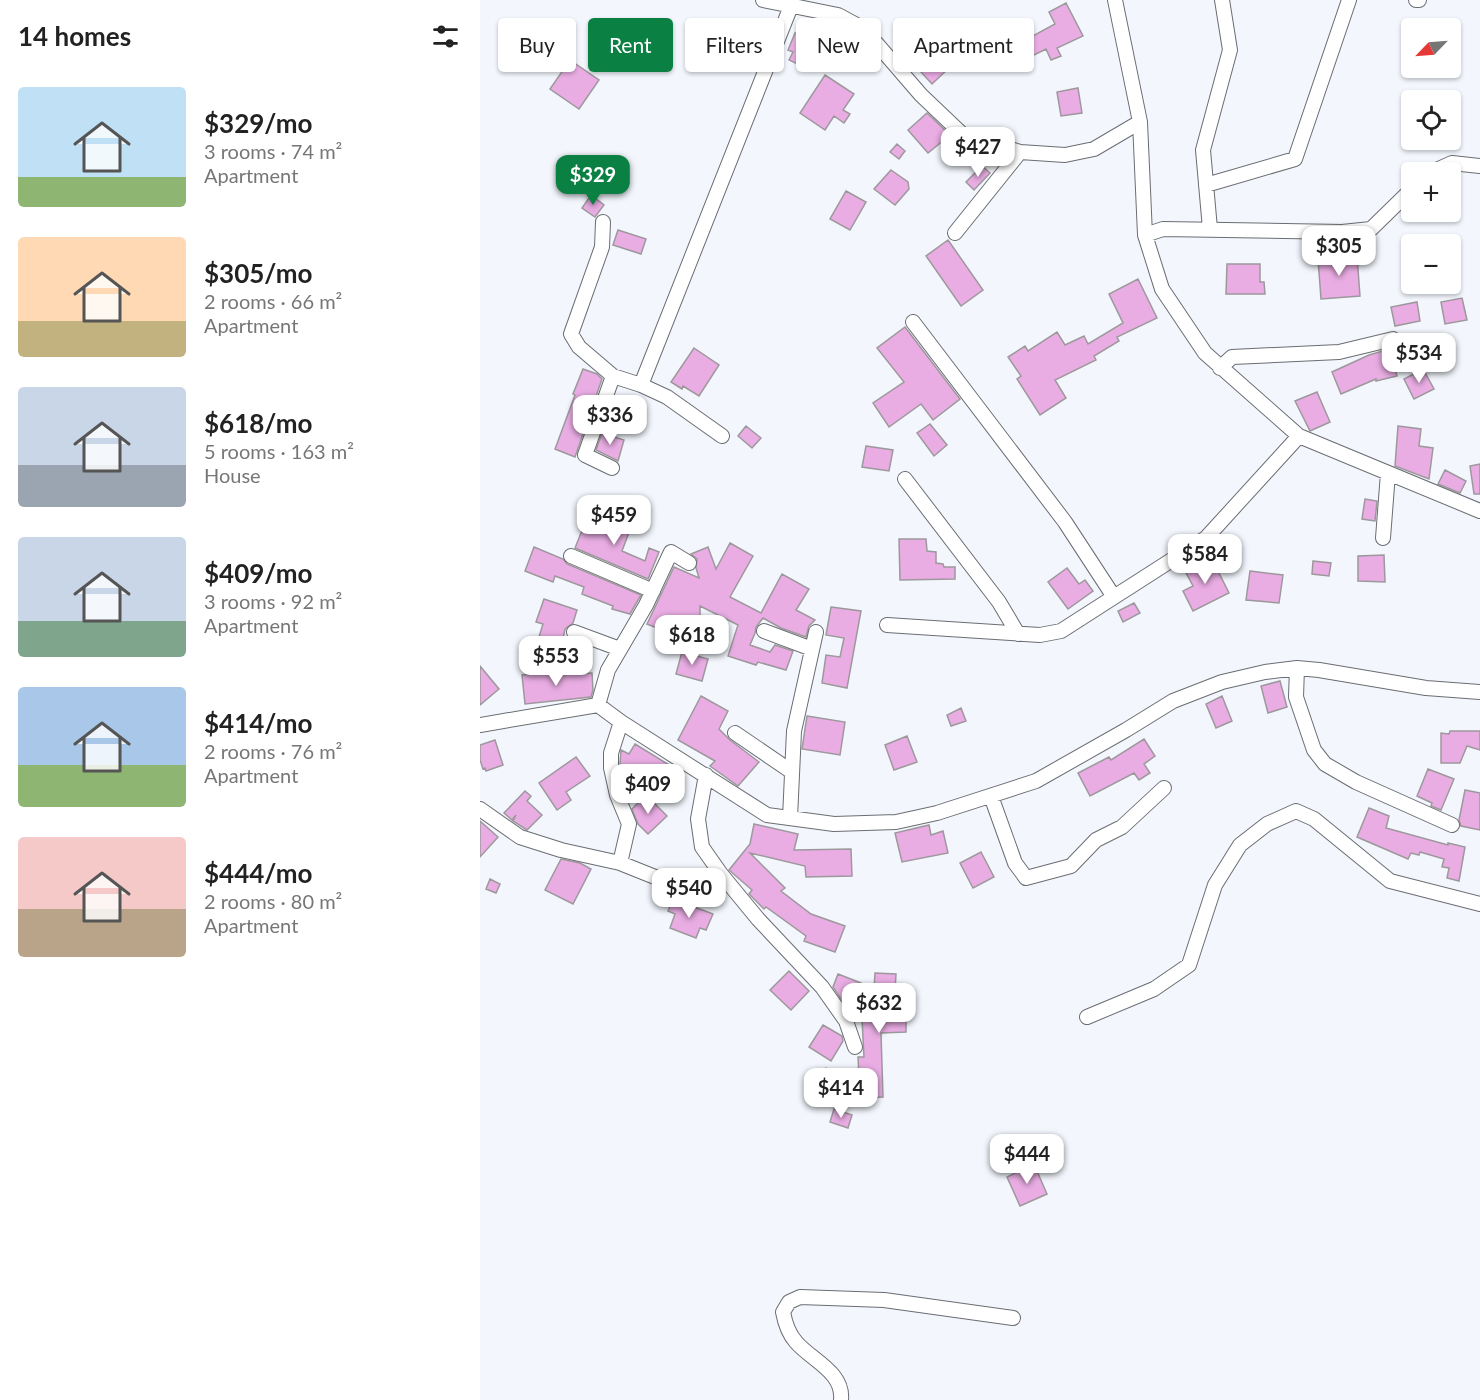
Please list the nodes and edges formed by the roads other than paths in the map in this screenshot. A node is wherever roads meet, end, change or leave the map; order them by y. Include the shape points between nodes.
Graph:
1 (763, 0) edge
2 (1115, 0) edge
3 (1222, 0) edge
4 (1349, 0) edge
5 (791, 6) junction
6 (1140, 122) junction
7 (1020, 152) junction
8 (1461, 164) edge
9 (1480, 166) edge
10 (1206, 185) junction
11 (1401, 200) edge
12 (603, 222) dead end
13 (1210, 229) junction
14 (955, 233) dead end
15 (1145, 235) junction
16 (913, 322) dead end
17 (1394, 339) dead end
18 (1220, 368) junction
19 (613, 376) junction
20 (641, 385) junction
21 (722, 436) dead end
22 (1299, 436) junction
23 (612, 468) dead end
24 (1388, 473) junction
25 (905, 479) dead end
26 (1480, 512) edge
27 (1383, 538) dead end
28 (571, 556) dead end
29 (688, 563) dead end
30 (653, 591) junction
31 (1114, 597) junction
32 (887, 625) dead end
33 (764, 631) dead end
34 (574, 632) dead end
35 (816, 632) dead end
36 (1018, 634) junction
37 (620, 649) junction
38 (812, 649) junction
39 (1297, 668) junction
40 (1480, 692) edge
41 (598, 705) junction
42 (621, 722) junction
43 (480, 725) edge
44 (735, 733) dead end
45 (792, 772) junction
46 (706, 775) junction
47 (1164, 788) dead end
48 (991, 796) junction
49 (480, 809) edge
50 (790, 818) junction
51 (1452, 825) dead end
52 (620, 863) junction
53 (705, 897) dead end
54 (1480, 904) edge
55 (1087, 1017) dead end
56 (855, 1047) dead end
57 (1013, 1318) dead end
58 (841, 1400) edge

1 - 5 street
2 - 6 street
3 - 10 street via 1230,50 1203,150
4 - 10 street via 1295,159
5 - 7 street via 838,15 864,29 921,95 962,134
5 - 20 street
6 - 7 street via 1094,149 1065,155
6 - 15 street
7 - 14 street
8 - 9 street
10 - 13 street
11 - 13 street via 1371,229
12 - 19 street via 602,247 571,334 579,347
13 - 15 street via 1163,229
15 - 18 street via 1162,289 1205,354
16 - 31 street via 1065,522
17 - 18 street via 1339,352 1232,357
18 - 22 street
19 - 20 street
19 - 23 street via 585,454
20 - 21 street via 667,397
22 - 24 street
22 - 31 street via 1206,538
24 - 26 street
24 - 27 street
25 - 36 street via 999,602
28 - 30 street
29 - 30 street via 670,552
30 - 37 street
31 - 36 street via 1061,631
32 - 36 street
33 - 38 street
34 - 37 street
35 - 38 street
37 - 41 street via 608,670
38 - 45 street via 794,731
39 - 40 street via 1426,688
39 - 48 street via 1222,682 1173,701 1036,781
39 - 51 street via 1296,697 1314,750 1325,764
41 - 42 street
41 - 43 street
42 - 46 street
42 - 52 street via 611,753 617,795 629,824
44 - 45 street
45 - 50 street
46 - 50 street via 767,815
46 - 56 street via 698,819 702,847 758,919 822,987 846,1021
47 - 48 street via 1122,827 1096,840 1071,866 1026,878 1015,863
48 - 50 street via 896,822 834,824
49 - 52 street via 520,837
52 - 53 street
54 - 55 street via 1390,881 1314,819 1296,811 1267,824 1240,845 1215,885 1189,965 1154,989
57 - 58 street via 884,1300 800,1297 789,1302 783,1312 786,1328 796,1342 832,1373

